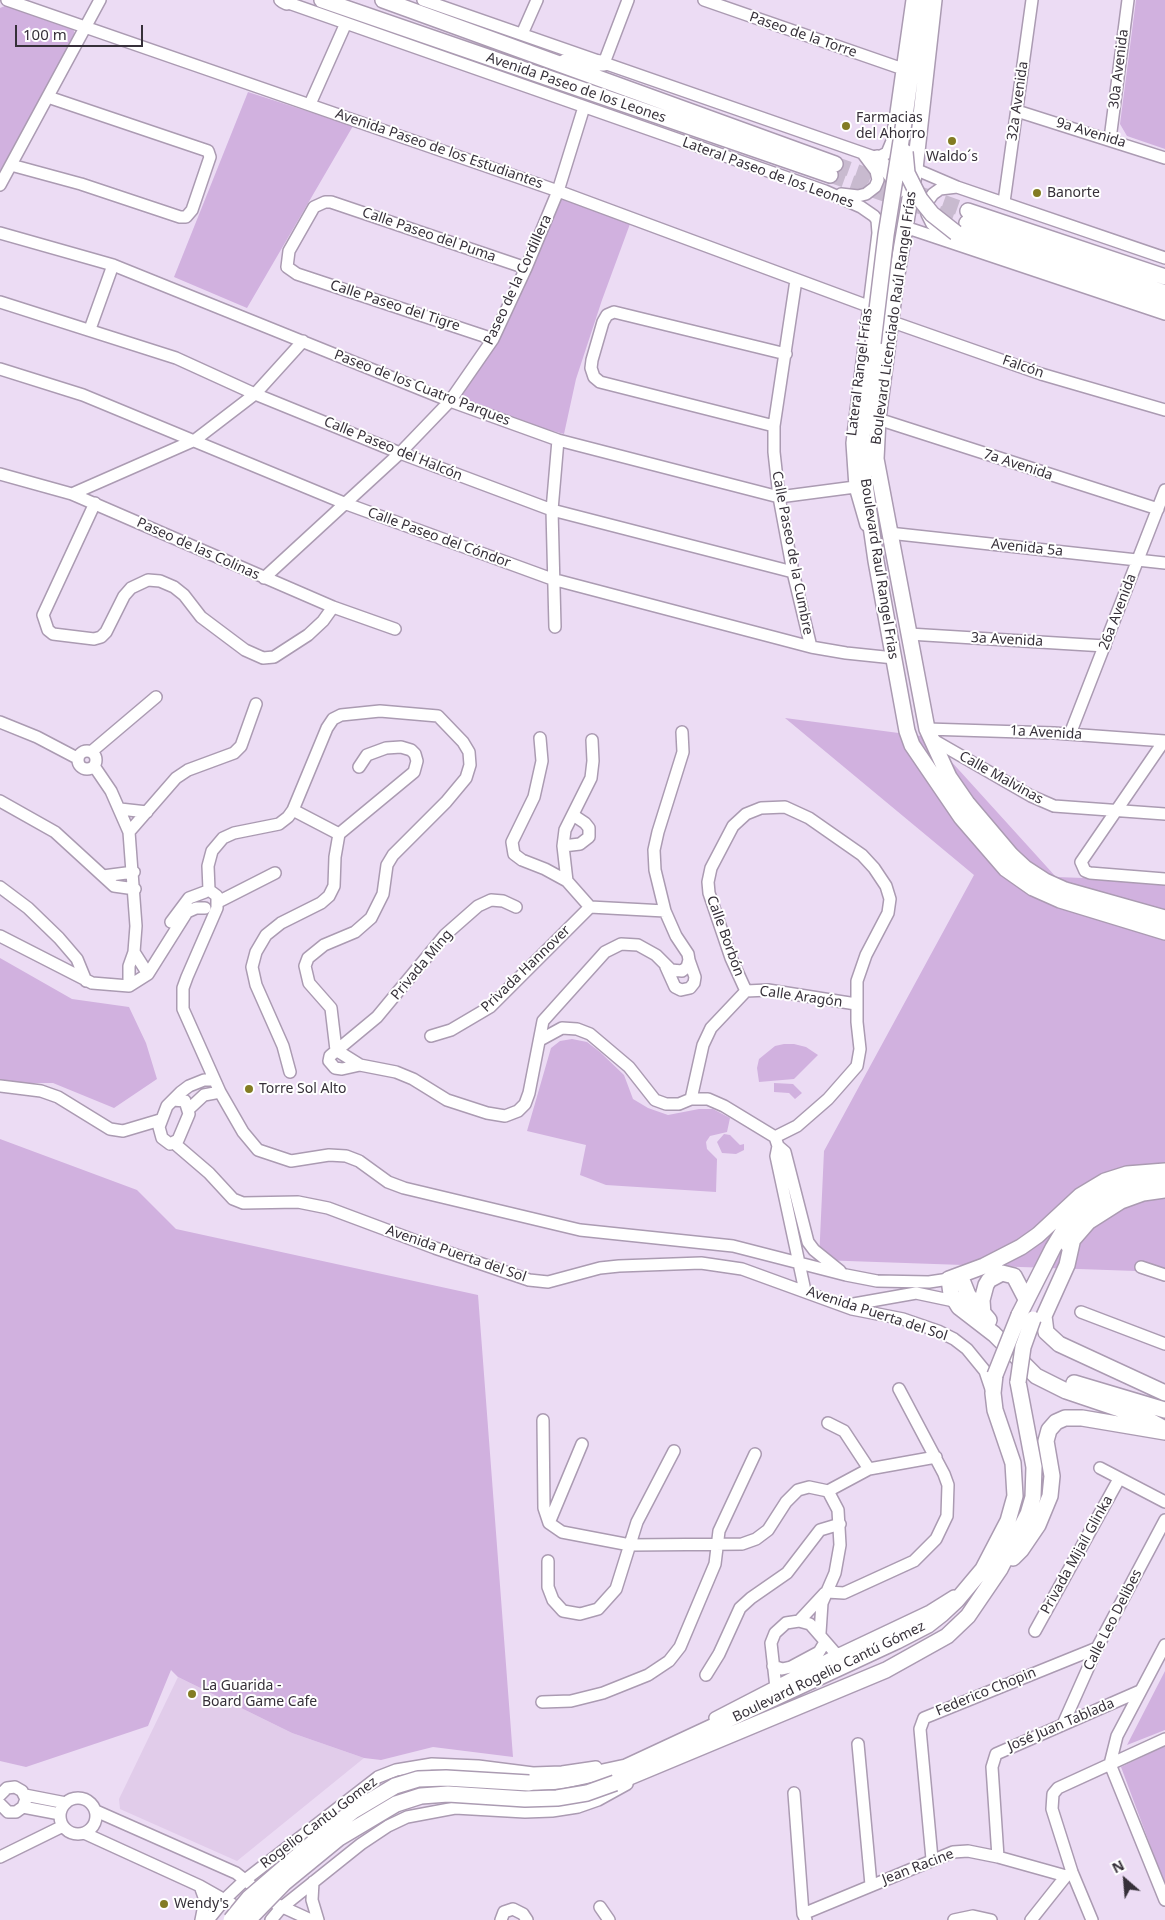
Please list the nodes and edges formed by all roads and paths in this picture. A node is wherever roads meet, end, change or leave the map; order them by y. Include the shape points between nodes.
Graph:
1 (7, 0) edge
2 (100, 0) edge
3 (322, 0) edge
4 (423, 0) edge
5 (537, 0) edge
6 (628, 0) edge
7 (704, 0) edge
8 (912, 0) edge
9 (921, 0) edge
10 (934, 0) edge
11 (1032, 0) edge
12 (1128, 0) edge
13 (283, 1) edge
14 (387, 1) edge
15 (448, 4) edge
16 (346, 23) junction
17 (85, 29) junction
18 (522, 34) junction
19 (553, 62) junction
20 (604, 63) junction
21 (903, 69) junction
22 (48, 97) junction
23 (310, 104) junction
24 (584, 107) junction
25 (1017, 111) junction
26 (905, 116) junction
27 (1110, 139) junction
28 (892, 140) junction
29 (918, 142) junction
30 (870, 156) junction
31 (1165, 158) edge
32 (11, 165) junction
33 (915, 169) junction
34 (0, 185) edge
35 (958, 187) junction
36 (824, 190) junction
37 (558, 191) junction
38 (1004, 202) junction
39 (860, 207) joint
40 (905, 222) junction
41 (963, 228) junction
42 (0, 232) edge
43 (1165, 258) edge
44 (113, 265) junction
45 (526, 268) junction
46 (297, 274) joint
47 (1165, 277) edge
48 (796, 280) junction
49 (896, 280) junction
50 (872, 281) junction
51 (1165, 293) edge
52 (0, 302) edge
53 (868, 306) junction
54 (1165, 306) edge
55 (1165, 314) edge
56 (887, 320) junction
57 (90, 329) junction
58 (493, 339) junction
59 (303, 341) junction
60 (873, 343) joint
61 (786, 354) junction
62 (0, 370) edge
63 (255, 394) junction
64 (450, 401) junction
65 (1165, 410) edge
66 (878, 419) junction
67 (774, 426) junction
68 (196, 440) junction
69 (558, 440) junction
70 (400, 453) junction
71 (0, 474) edge
72 (856, 487) junction
73 (1165, 490) edge
74 (72, 494) junction
75 (779, 497) junction
76 (94, 503) junction
77 (344, 503) junction
78 (1158, 509) junction
79 (552, 510) junction
80 (889, 533) junction
81 (874, 543) junction
82 (1138, 560) junction
83 (1165, 563) edge
84 (793, 572) junction
85 (264, 578) junction
86 (552, 579) junction
87 (334, 607) junction
88 (555, 627) dead end
89 (396, 629) dead end
90 (909, 634) junction
91 (1105, 646) junction
92 (811, 647) junction
93 (894, 658) junction
94 (156, 697) dead end
95 (256, 704) dead end
96 (0, 722) edge
97 (682, 732) dead end
98 (928, 733) junction
99 (1070, 734) junction
100 (540, 738) dead end
101 (592, 740) dead end
102 (1164, 741) edge
103 (91, 752) junction
104 (77, 758) junction
105 (94, 766) junction
106 (359, 767) dead end
107 (944, 782) junction
108 (0, 801) edge
109 (120, 809) junction
110 (293, 810) junction
111 (1114, 811) junction
112 (147, 812) junction
113 (1165, 814) edge
114 (573, 815) junction
115 (129, 832) junction
116 (339, 834) junction
117 (563, 846) junction
118 (134, 872) junction
119 (275, 873) dead end
120 (103, 876) junction
121 (1165, 878) edge
122 (568, 881) junction
123 (0, 887) edge
124 (135, 889) junction
125 (207, 891) junction
126 (218, 902) junction
127 (516, 907) dead end
128 (590, 907) junction
129 (205, 908) junction
130 (665, 911) junction
131 (1165, 918) edge
132 (209, 924) junction
133 (1165, 932) edge
134 (0, 936) edge
135 (166, 943) junction
136 (70, 951) junction
137 (134, 952) junction
138 (690, 960) junction
139 (666, 967) junction
140 (68, 972) junction
141 (148, 974) junction
142 (86, 980) junction
143 (129, 986) junction
144 (746, 991) junction
145 (856, 1004) junction
146 (556, 1006) junction
147 (562, 1028) junction
148 (431, 1036) dead end
149 (540, 1040) junction
150 (336, 1050) junction
151 (202, 1055) junction
152 (360, 1065) junction
153 (290, 1072) dead end
154 (214, 1080) junction
155 (0, 1086) edge
156 (189, 1086) junction
157 (220, 1092) junction
158 (691, 1099) junction
159 (174, 1100) junction
160 (189, 1109) junction
161 (160, 1120) junction
162 (777, 1142) junction
163 (174, 1143) junction
164 (1165, 1171) edge
165 (1165, 1179) edge
166 (1165, 1190) edge
167 (795, 1238) junction
168 (1073, 1238) junction
169 (703, 1243) junction
170 (778, 1257) junction
171 (701, 1263) junction
172 (800, 1263) junction
173 (1141, 1267) dead end
174 (1165, 1275) edge
175 (846, 1276) junction
176 (955, 1277) junction
177 (877, 1281) junction
178 (806, 1291) junction
179 (1026, 1299) junction
180 (954, 1301) junction
181 (867, 1303) junction
182 (844, 1305) junction
183 (1081, 1312) dead end
184 (983, 1315) junction
185 (1026, 1317) junction
186 (1165, 1344) edge
187 (899, 1389) dead end
188 (1162, 1390) edge
189 (993, 1393) junction
190 (1165, 1410) edge
191 (543, 1420) dead end
192 (828, 1423) dead end
193 (1165, 1431) edge
194 (582, 1444) dead end
195 (674, 1450) dead end
196 (755, 1454) dead end
197 (936, 1456) junction
198 (1100, 1468) dead end
199 (869, 1469) junction
200 (1119, 1479) junction
201 (828, 1491) junction
202 (1165, 1502) edge
203 (1165, 1520) edge
204 (549, 1523) junction
205 (840, 1524) junction
206 (717, 1544) junction
207 (630, 1545) junction
208 (548, 1561) dead end
209 (1000, 1569) junction
210 (969, 1587) junction
211 (827, 1592) junction
212 (799, 1621) junction
213 (1035, 1631) dead end
214 (822, 1637) junction
215 (1165, 1645) edge
216 (1097, 1648) junction
217 (837, 1655) junction
218 (773, 1666) junction
219 (706, 1675) dead end
220 (776, 1688) junction
221 (1140, 1691) junction
222 (542, 1702) dead end
223 (1064, 1722) junction
224 (1165, 1739) edge
225 (858, 1744) dead end
226 (1110, 1764) junction
227 (635, 1766) junction
228 (1, 1792) edge
229 (794, 1793) dead end
230 (25, 1795) junction
231 (66, 1803) junction
232 (0, 1804) edge
233 (23, 1807) junction
234 (96, 1811) junction
235 (60, 1814) junction
236 (63, 1826) junction
237 (84, 1833) junction
238 (281, 1852) junction
239 (0, 1857) edge
240 (998, 1857) junction
241 (932, 1859) junction
242 (1069, 1874) junction
243 (245, 1880) junction
244 (313, 1882) junction
245 (871, 1885) junction
246 (200, 1886) junction
247 (225, 1899) junction
248 (1165, 1900) edge
249 (281, 1908) junction
250 (600, 1908) dead end
251 (805, 1917) edge
252 (959, 1919) edge
253 (202, 1920) edge
254 (208, 1920) edge
255 (231, 1920) edge
256 (248, 1920) edge
257 (258, 1920) edge
258 (271, 1920) edge
259 (311, 1920) edge
260 (318, 1920) edge
261 (501, 1920) edge
262 (527, 1920) edge
263 (609, 1920) edge
264 (991, 1920) edge
265 (1031, 1920) edge
266 (1092, 1920) edge

1 - 17 street, Avenida Paseo de los Estudiantes
2 - 17 street
3 - 19 main road, Avenida Paseo de los Leones via 832,170
4 - 15 street
5 - 18 street
6 - 20 street
7 - 21 street, Paseo de la Torre
8 - 21 street
9 - 26 main road, Boulevard Licenciado Raúl Rangel Frías
10 - 29 main road, Boulevard Licenciado Raúl Rangel Frías
11 - 25 street, 32a Avenida
12 - 27 street, 30a Avenida
13 - 16 street, Lateral Paseo de los Leones
14 - 19 main road, Avenida Paseo de los Leones
15 - 18 street
16 - 23 street
16 - 24 street, Lateral Paseo de los Leones
17 - 22 street
17 - 23 street, Avenida Paseo de los Estudiantes
18 - 20 street
19 - 20 main road
20 - 30 street
21 - 28 street
22 - 32 street
22 - 32 street via 208,151 210,157 192,210 186,217 180,217
23 - 37 street, Avenida Paseo de los Estudiantes
24 - 36 street, Lateral Paseo de los Leones
24 - 37 street, Paseo de la Cordillera
25 - 27 street, 9a Avenida
25 - 38 street, 32a Avenida
26 - 41 main road, bridge via 905,159 911,185 932,214
26 - 60 main road, Boulevard Licenciado Raúl Rangel Frías, bridge
27 - 31 street, 9a Avenida
28 - 29 main road via 899,151 908,154
28 - 30 street via 887,153
29 - 33 main road, Boulevard Licenciado Raúl Rangel Frías
30 - 36 street via 878,180 866,194 858,196
30 - 40 main road via 892,176 900,194
32 - 34 street
33 - 35 street
33 - 40 main road, Boulevard Licenciado Raúl Rangel Frías
35 - 38 street
35 - 41 street via 940,189 933,194 928,201 928,214 938,231
36 - 39 street, Lateral Paseo de los Leones
37 - 45 street, Paseo de la Cordillera
37 - 48 street, Avenida Paseo de los Estudiantes
38 - 43 street
39 - 50 street, Lateral Rangel Frías via 874,216 879,227
40 - 41 street
40 - 49 main road, Boulevard Licenciado Raúl Rangel Frías
41 - 47 main road
41 - 51 main road
41 - 54 main road
41 - 55 street
42 - 44 street, Paseo de los Cuatro Parques
44 - 57 street
44 - 59 street, Paseo de los Cuatro Parques
45 - 46 street, Calle Paseo del Puma via 325,202 314,207 289,251 287,267
45 - 58 street, Paseo de la Cordillera
46 - 58 street, Calle Paseo del Tigre
48 - 53 street, Avenida Paseo de los Estudiantes
48 - 61 street, Calle Paseo de la Cumbre
49 - 50 main road via 886,292
49 - 56 main road, Boulevard Licenciado Raúl Rangel Frías
50 - 53 street, Lateral Rangel Frías
52 - 57 street, Calle Paseo del Halcón
53 - 56 main road
53 - 72 street, Lateral Rangel Frías via 852,443
56 - 65 street, Falcón via 1041,374
56 - 66 main road, Boulevard Licenciado Raúl Rangel Frías
57 - 63 street, Calle Paseo del Halcón via 176,358
58 - 64 street, Paseo de la Cordillera
59 - 63 street
59 - 64 street, Paseo de los Cuatro Parques
60 - 81 main road, Boulevard Raul Rangel Frias via 862,453
61 - 67 street, Calle Paseo de la Cumbre
61 - 67 street via 614,312 602,322 590,368 600,382
62 - 68 street, Calle Paseo del Cóndor via 83,395
63 - 68 street
63 - 70 street, Calle Paseo del Halcón
64 - 69 street, Paseo de los Cuatro Parques
64 - 70 street, Paseo de la Cordillera
66 - 78 street, 7a Avenida
66 - 80 main road, Boulevard Licenciado Raúl Rangel Frías via 876,459
67 - 75 street, Calle Paseo de la Cumbre
68 - 74 street
68 - 77 street, Calle Paseo del Cóndor
69 - 75 street, Paseo de los Cuatro Parques
69 - 79 street
70 - 77 street, Paseo de la Cordillera
70 - 79 street, Calle Paseo del Halcón
71 - 74 street, Paseo de las Colinas
72 - 75 street, Paseo de los Cuatro Parques
72 - 81 street, Lateral Rangel Frías via 862,514
73 - 78 street, 26a Avenida
74 - 76 street, Paseo de las Colinas
75 - 84 street, Calle Paseo de la Cumbre
76 - 85 street, Paseo de las Colinas
76 - 87 street via 43,615 53,634 94,639 106,632 131,588 148,580 174,587 201,617 245,650 263,658 274,656 308,635
77 - 85 street, Paseo de la Cordillera
77 - 86 street, Calle Paseo del Cóndor
78 - 82 street, 26a Avenida
79 - 84 street, Calle Paseo del Halcón
79 - 86 street
80 - 82 street, Avenida 5a
80 - 90 main road, Boulevard Licenciado Raúl Rangel Frías
81 - 93 main road, Boulevard Raul Rangel Frias
82 - 83 street, Avenida 5a
82 - 91 street, 26a Avenida
84 - 92 street, Calle Paseo de la Cumbre
85 - 87 street, Paseo de las Colinas
86 - 88 street
86 - 92 street, Calle Paseo del Cóndor
87 - 89 street, Paseo de las Colinas
90 - 91 street, 3a Avenida
90 - 98 main road, Boulevard Licenciado Raúl Rangel Frías
91 - 99 street, 26a Avenida
92 - 93 street, Calle Paseo del Cóndor
93 - 107 main road, Boulevard Raul Rangel Frias via 907,731 918,755
94 - 103 street
95 - 112 street via 242,746 234,753 188,770 176,778
96 - 104 street
97 - 130 street via 684,752 654,850 655,870
98 - 99 street, 1a Avenida
98 - 107 main road, Boulevard Licenciado Raúl Rangel Frías
98 - 111 street, Calle Malvinas via 1031,796 1054,806
99 - 102 street, 1a Avenida
100 - 122 street via 542,761 534,797 516,833 512,849 522,860
101 - 114 street via 591,778
102 - 111 street
103 - 104 street via 81,752
103 - 105 street via 96,757
104 - 105 street via 82,769 89,770
105 - 109 street
106 - 116 street via 367,755 394,748 411,750 417,762 414,772
107 - 131 main road via 1010,855 1045,881 1065,890
107 - 133 main road via 961,817 1006,868 1033,888 1068,903
108 - 120 street via 55,832
109 - 112 street
109 - 115 street
110 - 116 street
110 - 125 street via 279,824 223,838 212,851
110 - 150 street via 327,728 333,719 341,715 380,711 438,716 469,752 466,778 393,855 383,894 371,918 355,932 324,945 308,958 306,974 309,983 331,1008
111 - 113 street, Calle Malvinas
111 - 121 street via 1083,857 1081,866 1090,873
112 - 115 street
114 - 117 street
114 - 117 street via 586,823 589,837 580,844
115 - 118 street
116 - 153 street via 334,857 334,886 329,896 266,935 252,967
117 - 122 street
118 - 120 street
118 - 124 street
119 - 126 street
120 - 124 street via 114,886
122 - 128 street
123 - 136 street via 28,908
124 - 137 street
125 - 126 street via 214,892
125 - 129 street via 203,896
125 - 135 street via 184,902 166,934
126 - 132 street, Avenida Puerta del Sol
127 - 150 street, Privada Ming via 492,900 478,906 445,935 377,1017
128 - 130 street
128 - 148 street, Privada Hannover via 490,1007 460,1026
129 - 132 street
129 - 135 street via 187,912
130 - 138 street
132 - 151 street, Avenida Puerta del Sol via 187,977 182,998 188,1024
134 - 140 street
135 - 141 street
136 - 140 street
136 - 142 street via 82,967
137 - 141 street
137 - 143 street via 129,966
138 - 139 street via 687,966 676,972
138 - 139 street via 695,977 690,988 681,990 674,987
139 - 146 street via 656,955 638,945 621,944 594,962
140 - 142 street
141 - 143 street
142 - 143 street via 108,986
144 - 145 street, Calle Aragón via 768,990
144 - 145 street, Calle Borbón via 731,958 708,882 711,868 733,826 746,814 761,808 785,807 808,818 862,856 874,868 888,892 888,913 860,972
144 - 158 street, Calle Borbón via 711,1028 703,1044
145 - 162 street, Calle Borbón via 860,1049 857,1066 828,1099
146 - 147 street
146 - 149 street via 543,1021
147 - 149 street
147 - 158 street via 590,1034 610,1049 655,1100 679,1104
149 - 152 street via 525,1104 505,1116 447,1100 396,1072
150 - 152 street
150 - 152 street via 329,1060 335,1068
151 - 154 street, Avenida Puerta del Sol
151 - 156 street via 198,1074
154 - 156 street
154 - 157 street, Avenida Puerta del Sol
155 - 161 street via 41,1091 58,1097 110,1129 123,1131
156 - 159 street
157 - 160 street via 204,1095
157 - 169 street, Avenida Puerta del Sol via 258,1150 278,1158 297,1161 329,1155 346,1156 404,1188 580,1230
158 - 162 street via 708,1099 724,1106
159 - 160 street via 185,1101
159 - 161 street
160 - 163 street via 182,1134
161 - 163 street, Avenida Puerta del Sol via 162,1138 167,1143
162 - 167 street via 776,1156
162 - 175 street via 785,1152 808,1242 822,1258
163 - 171 street, Avenida Puerta del Sol via 233,1199 257,1204 298,1202 328,1208 529,1280 548,1282 620,1266
164 - 176 main road via 1127,1174 1105,1181 1080,1196 1038,1235 1020,1247
165 - 179 main road, Boulevard Rogelio Cantú Gómez via 1118,1189 1080,1212 1065,1228
166 - 168 main road, Boulevard Rogelio Cantú Gómez via 1121,1201 1088,1222
167 - 170 street via 789,1252
167 - 172 street
168 - 185 main road, Boulevard Rogelio Cantú Gómez
168 - 188 main road via 1067,1265 1044,1316 1046,1332 1059,1344
169 - 170 street, Avenida Puerta del Sol via 733,1246
169 - 171 street
170 - 172 street, Avenida Puerta del Sol
171 - 178 street, Avenida Puerta del Sol via 742,1269
172 - 175 street, Avenida Puerta del Sol
172 - 178 street
173 - 174 street
175 - 177 street, Avenida Puerta del Sol
176 - 177 street, Avenida Puerta del Sol via 929,1282
176 - 180 main road
176 - 184 main road
177 - 181 street via 876,1292
178 - 182 street, Avenida Puerta del Sol
179 - 184 main road via 1014,1276 1002,1273 990,1280 983,1292
179 - 185 main road, Boulevard Rogelio Cantú Gómez
180 - 181 street via 916,1293
180 - 193 main road via 994,1334 1026,1368 1047,1383 1143,1417
181 - 182 street
182 - 189 street, Avenida Puerta del Sol via 903,1319 954,1339 977,1360
183 - 186 street
184 - 190 main road via 1035,1364 1052,1375
185 - 189 main road, Boulevard Rogelio Cantú Gómez, bridge via 995,1376
185 - 209 main road, Boulevard Rogelio Cantú Gómez, bridge via 1018,1382 1035,1485 1028,1514
187 - 197 street
189 - 210 main road, Boulevard Rogelio Cantú Gómez via 995,1410 1013,1463 1015,1496 998,1543
191 - 204 street via 543,1501
192 - 199 street via 844,1431
193 - 209 main road via 1082,1418 1065,1418 1056,1422 1046,1441 1052,1476 1050,1496 1038,1525 1021,1550
194 - 204 street
195 - 207 street via 637,1522
196 - 206 street via 719,1531
197 - 199 street
197 - 211 street via 948,1485 947,1516 936,1539 914,1561 844,1592
198 - 200 street
199 - 201 street
200 - 202 street
200 - 213 street, Privada Mijaíl Glinka
201 - 205 street via 838,1510
201 - 206 street via 809,1487 798,1490 768,1530 756,1539 742,1544
203 - 216 street, Calle Leo Delibes
204 - 207 street via 562,1532
205 - 211 street via 839,1559
205 - 219 street via 820,1530 787,1574 740,1608
206 - 207 street
206 - 222 street via 714,1564 680,1647 669,1660 648,1675 604,1694 571,1701
207 - 208 street via 616,1589 598,1609 580,1614 563,1611 553,1600 548,1586
209 - 227 main road, Boulevard Rogelio Cantú Gómez via 968,1616 947,1636 920,1653 886,1670
210 - 217 street via 930,1611
210 - 227 main road, Boulevard Rogelio Cantú Gómez via 928,1625
211 - 212 street
211 - 214 street via 820,1614
212 - 214 street via 810,1624
212 - 218 street via 786,1623 775,1633 771,1644
214 - 217 street
214 - 218 street via 818,1652 791,1667
215 - 221 street
216 - 223 street, Calle Leo Delibes
216 - 241 street, Federico Chopin via 924,1718 920,1729
217 - 220 street
218 - 220 street
220 - 227 street via 649,1750
221 - 223 street, José Juan Tablada
221 - 226 street via 1116,1736
223 - 240 street, José Juan Tablada via 1003,1749 994,1758
224 - 226 street
225 - 245 street
226 - 242 street via 1058,1788 1053,1794 1051,1802
226 - 248 street
227 - 238 street, Rogelio Cantu Gomez via 618,1763 534,1773 432,1764 396,1770 378,1777
227 - 244 street via 634,1778 617,1790 578,1807 525,1812 455,1808 407,1818 360,1844
227 - 255 main road, Boulevard Rogelio Cantú Gómez, bridge via 561,1781 529,1783 446,1778 395,1786 353,1811 321,1836 249,1898
227 - 256 main road, Boulevard Rogelio Cantú Gómez, bridge via 615,1783 587,1793 557,1798 448,1794 421,1796 396,1804 339,1838 284,1883
228 - 230 street via 15,1787
229 - 251 street
230 - 231 street
230 - 233 street
231 - 234 street via 83,1799
231 - 235 street
232 - 233 street via 12,1813
233 - 235 street
234 - 237 street via 94,1824
234 - 243 street via 236,1873
235 - 236 street
236 - 237 street via 74,1834
236 - 239 street
237 - 246 street
238 - 243 street, Rogelio Cantu Gomez
238 - 244 street via 285,1869 292,1876
240 - 241 street, Jean Racine via 968,1851
240 - 242 street, Jean Racine
241 - 245 street, Jean Racine
242 - 265 street
242 - 266 street
243 - 247 street, Rogelio Cantu Gomez
243 - 249 street
244 - 249 street
244 - 260 street via 312,1900
245 - 251 street, Jean Racine
246 - 247 street
246 - 253 street via 205,1900
247 - 254 street, Rogelio Cantu Gomez
247 - 257 street
249 - 258 street
249 - 259 street
250 - 263 street
252 - 264 street via 972,1916
261 - 262 street via 504,1912 513,1909

